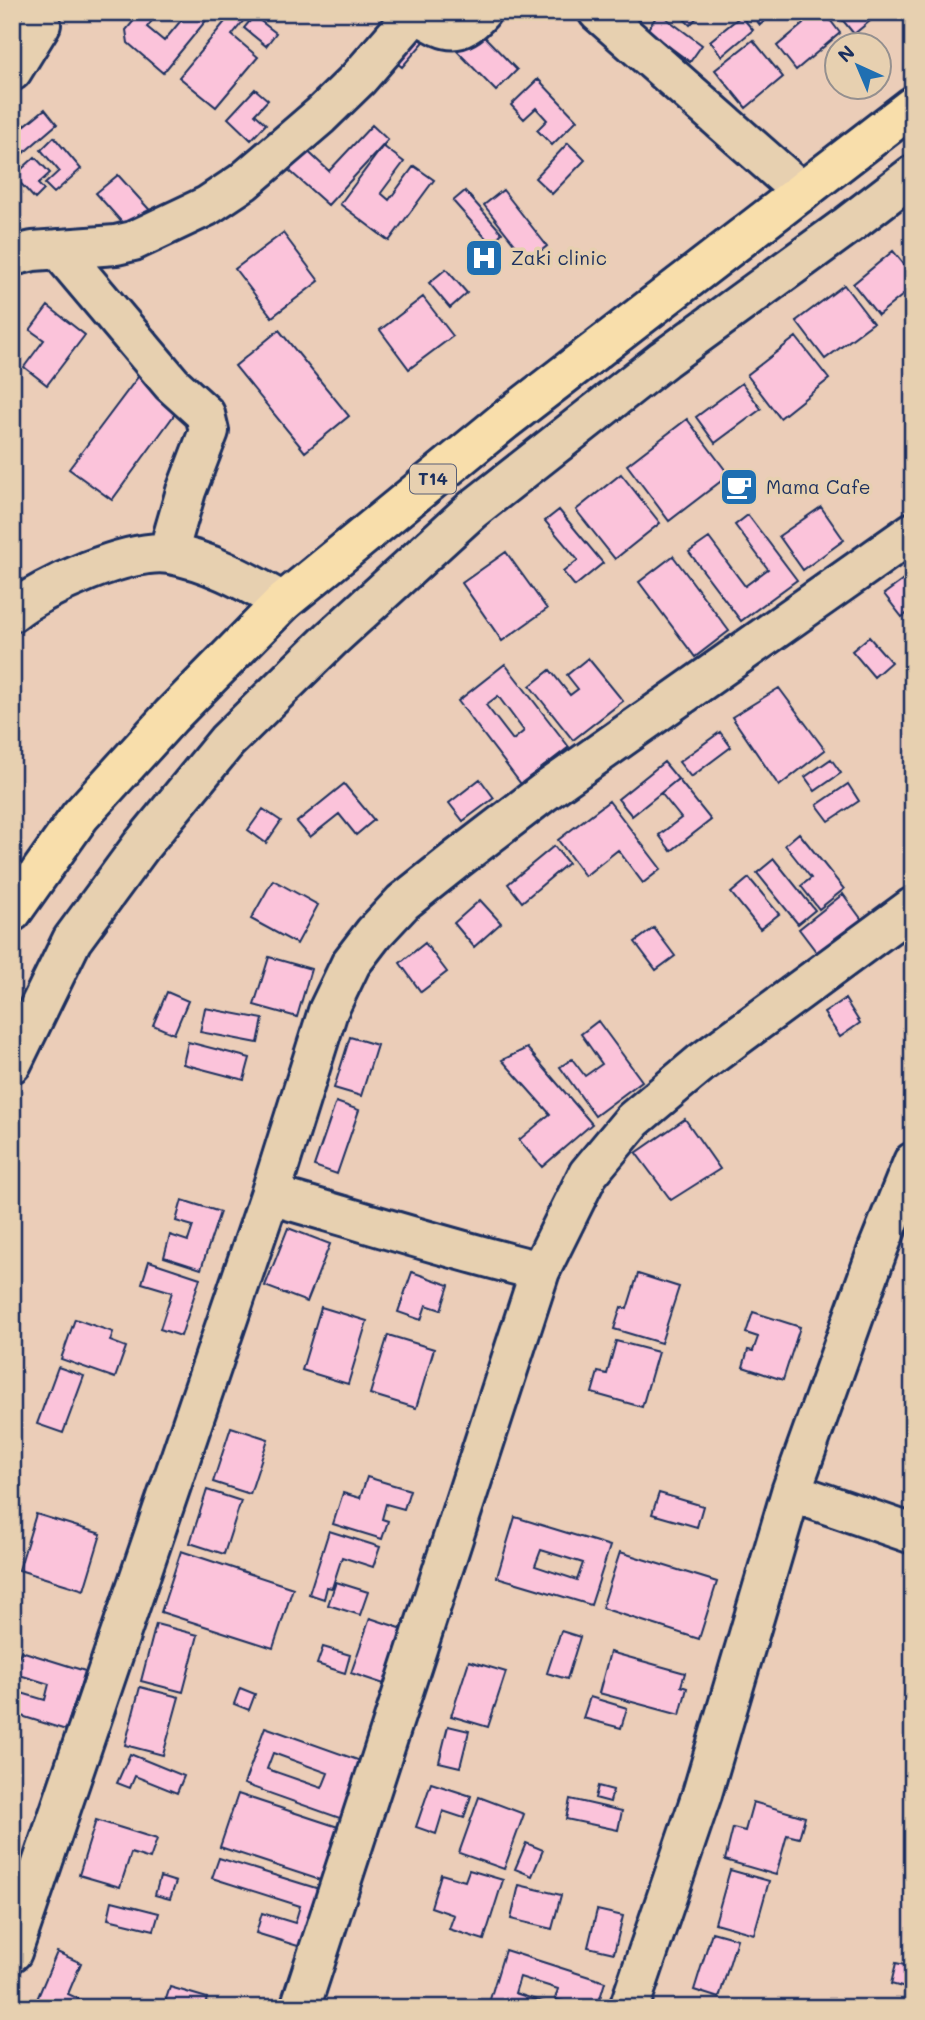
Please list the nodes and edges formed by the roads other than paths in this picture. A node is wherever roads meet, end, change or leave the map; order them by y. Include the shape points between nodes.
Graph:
1 (481, 12) edge
2 (597, 12) edge
3 (37, 26) edge
4 (12, 71) edge
5 (913, 106) edge
6 (913, 174) edge
7 (802, 192) junction
8 (58, 249) junction
9 (12, 256) edge
10 (913, 532) edge
11 (168, 553) junction
12 (283, 602) junction
13 (12, 612) edge
14 (913, 907) edge
15 (12, 912) edge
16 (12, 1063) edge
17 (913, 1162) edge
18 (270, 1195) junction
19 (540, 1271) junction
20 (791, 1492) junction
21 (913, 1534) edge
22 (12, 1952) edge
23 (300, 2008) edge
24 (629, 2008) edge

1 - 8 street via 458,30 440,27 423,16 410,19 320,116 243,182 207,206 132,241
2 - 7 street
3 - 4 street
5 - 7 highway, T14
6 - 16 street via 664,359 472,510 227,741 72,940
7 - 12 highway, T14 via 503,421
8 - 9 street
8 - 11 street via 172,384 205,414 209,431
10 - 18 street via 543,793 403,902 351,963 328,1011
11 - 12 street via 224,570
11 - 13 street via 118,559 71,578
12 - 15 highway, T14 via 80,816
14 - 19 street via 701,1063 633,1120 588,1174
17 - 20 street
18 - 19 street
18 - 22 street
19 - 23 street
20 - 21 street
20 - 24 street via 702,1794

